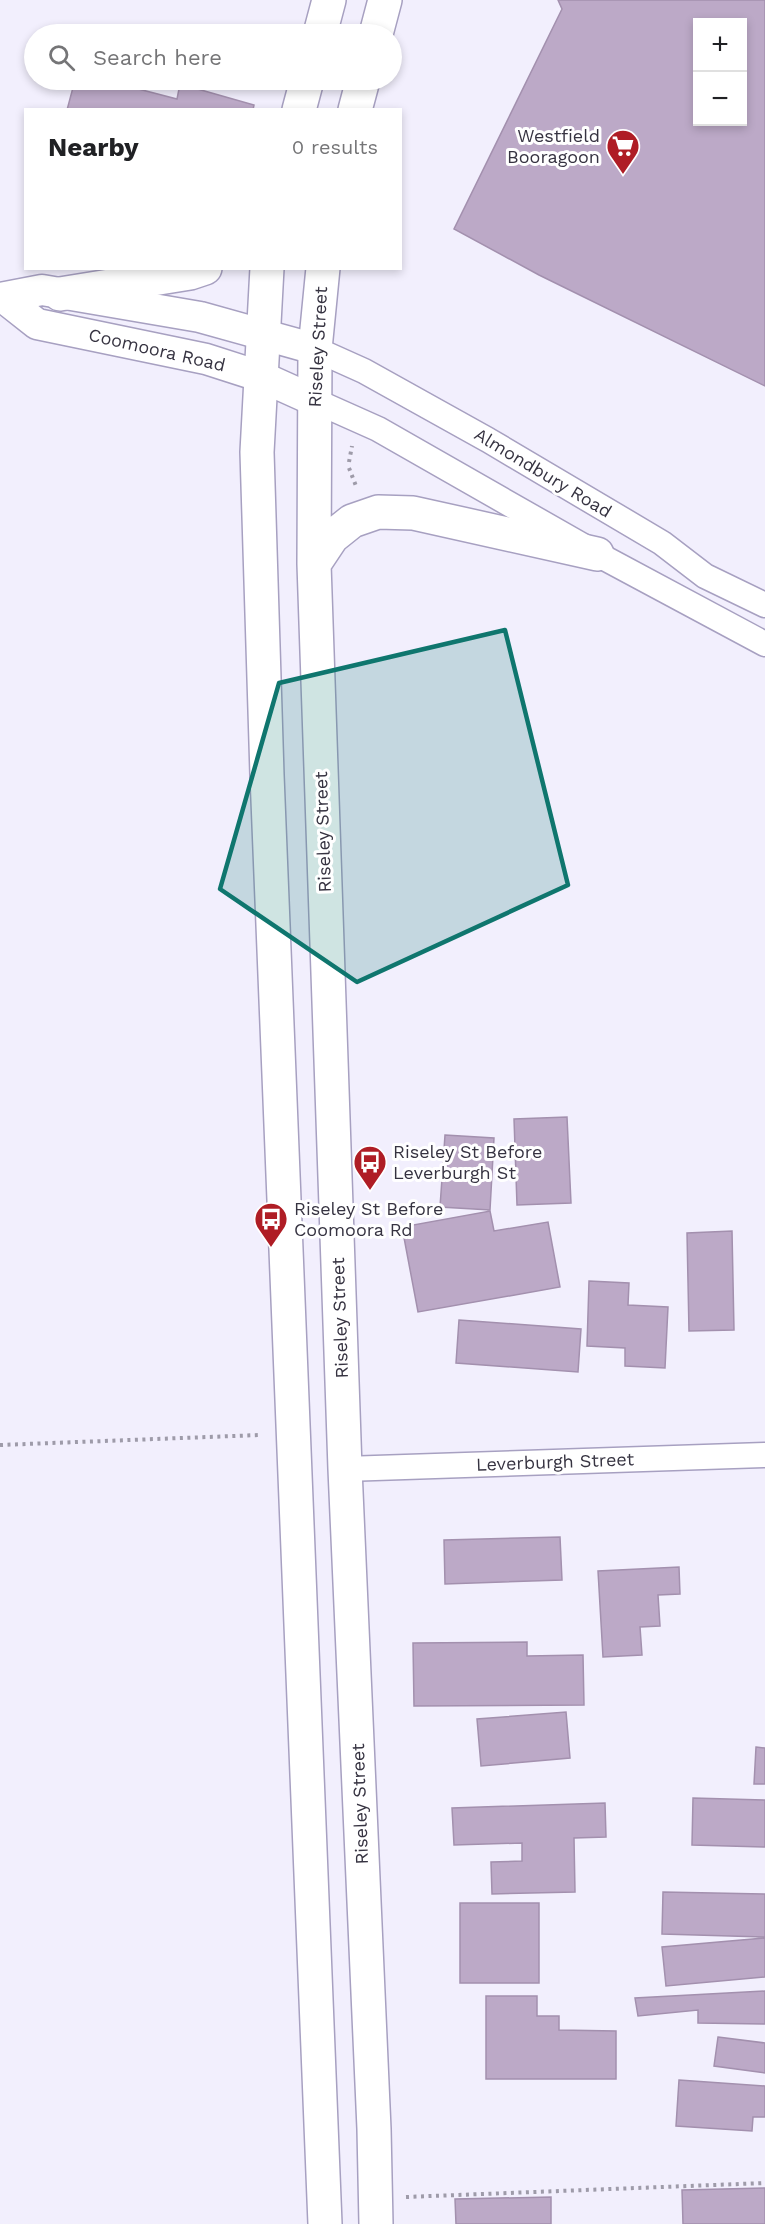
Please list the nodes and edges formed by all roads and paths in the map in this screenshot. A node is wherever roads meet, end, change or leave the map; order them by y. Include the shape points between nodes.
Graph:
1 (329, 0) edge
2 (385, 0) edge
3 (323, 24) edge
4 (379, 24) edge
5 (304, 90) edge
6 (360, 90) edge
7 (300, 108) edge
8 (356, 108) edge
9 (199, 270) edge
10 (267, 270) edge
11 (324, 270) edge
12 (60, 294) junction
13 (2, 298) edge
14 (263, 333) junction
15 (315, 349) junction
16 (262, 377) junction
17 (314, 400) junction
18 (349, 466) dead end
19 (359, 495) dead end
20 (597, 554) junction
21 (314, 564) junction
22 (765, 605) edge
23 (765, 644) edge
24 (266, 1435) dead end
25 (0, 1445) edge
26 (765, 1455) edge
27 (345, 1469) junction
28 (765, 2183) edge
29 (401, 2197) dead end
30 (325, 2224) edge
31 (376, 2224) edge

1 - 3 highway
2 - 4 highway
5 - 7 highway
6 - 8 highway
9 - 12 highway
10 - 14 highway
11 - 15 highway, Riseley Street
12 - 13 street, Coomoora Road via 42,290
12 - 14 street, Coomoora Road via 200,317
13 - 16 street, Coomoora Road via 37,324 206,359
14 - 15 street, Coomoora Road
14 - 16 highway
15 - 17 highway, Riseley Street
15 - 22 street, Almondbury Road via 364,371 488,440 662,543 705,576
16 - 17 street, Coomoora Road
16 - 30 highway via 257,452 267,775
17 - 20 street via 378,429
17 - 21 highway, Riseley Street
18 - 19 path
20 - 21 highway via 413,513 378,512 345,526 332,537
20 - 23 street
21 - 27 highway, Riseley Street
24 - 25 path
26 - 27 street, Leverburgh Street
27 - 31 highway, Riseley Street
28 - 29 path

